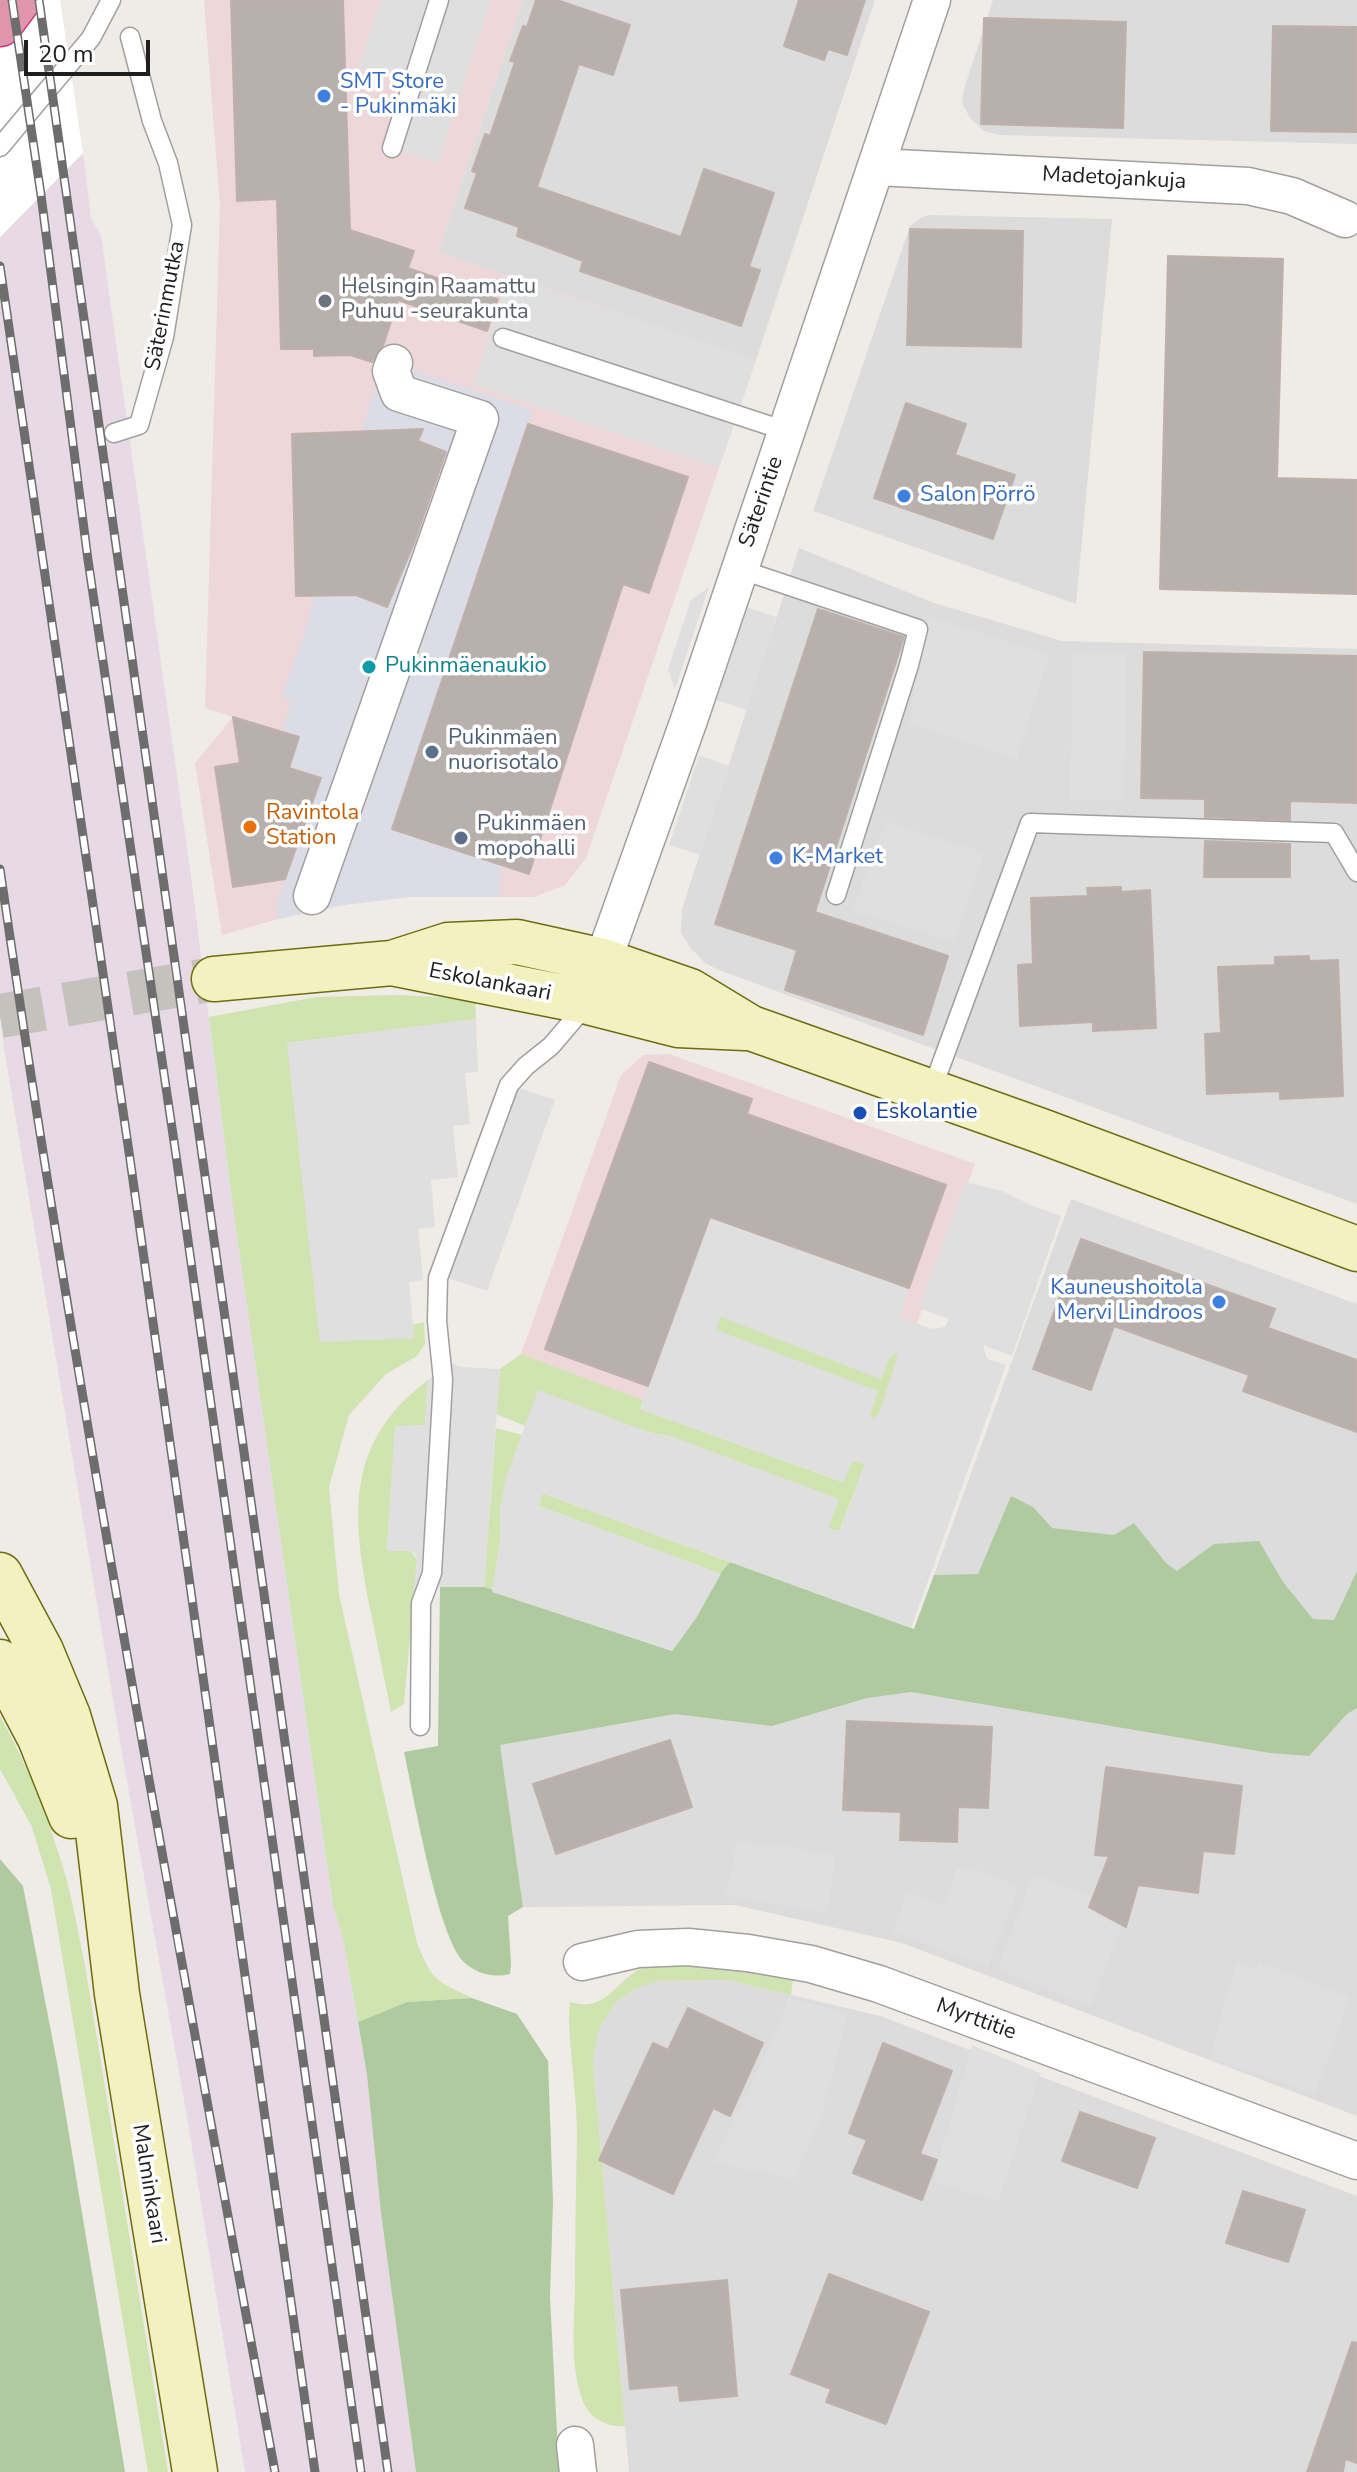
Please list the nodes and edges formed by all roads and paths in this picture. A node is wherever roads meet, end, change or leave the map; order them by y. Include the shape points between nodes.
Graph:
1 (18, 0) edge
2 (111, 0) edge
3 (439, 0) edge
4 (932, 0) edge
5 (0, 24) edge
6 (130, 37) dead end
7 (0, 147) edge
8 (392, 148) dead end
9 (877, 167) junction
10 (1351, 225) edge
11 (503, 338) dead end
12 (394, 363) dead end
13 (121, 431) dead end
14 (786, 431) junction
15 (739, 569) junction
16 (1357, 872) edge
17 (836, 895) dead end
18 (312, 896) dead end
19 (603, 961) junction
20 (392, 963) junction
21 (214, 979) tunnel mouth
22 (588, 1002) junction
23 (751, 1028) junction
24 (931, 1092) junction
25 (1357, 1249) edge
26 (0, 1575) edge
27 (0, 1662) edge
28 (420, 1726) dead end
29 (104, 1896) junction
30 (582, 1962) dead end
31 (1357, 2161) edge
32 (195, 2472) edge

1 - 5 highway
2 - 7 lane via 91,38
3 - 8 lane
4 - 9 street, Säterintie
6 - 13 lane, Säterinmutka via 182,225 164,337 139,425
9 - 10 street, Madetojankuja via 1248,186 1292,196
9 - 14 street, Säterintie
11 - 14 lane
12 - 18 street via 391,371 399,393 480,419
14 - 15 street, Säterintie
15 - 17 lane via 918,629
15 - 19 street, Säterintie
16 - 24 lane via 1334,833 1030,823
19 - 20 street, Eskolankaari via 517,942 448,945
19 - 22 street, Säterintie
19 - 23 street via 690,991
20 - 21 street, Eskolankaari
20 - 22 street, Eskolankaari
22 - 23 street via 678,1025
22 - 28 lane via 509,1085 438,1278 443,1380 432,1573 421,1603
23 - 24 street
24 - 25 street
26 - 29 street, Malminkaari via 68,1716 95,1806
27 - 29 street, Malminkaari via 40,1738
29 - 32 street, Malminkaari
30 - 31 street, Myrttitie via 638,1949 688,1947 811,1964 879,1984

